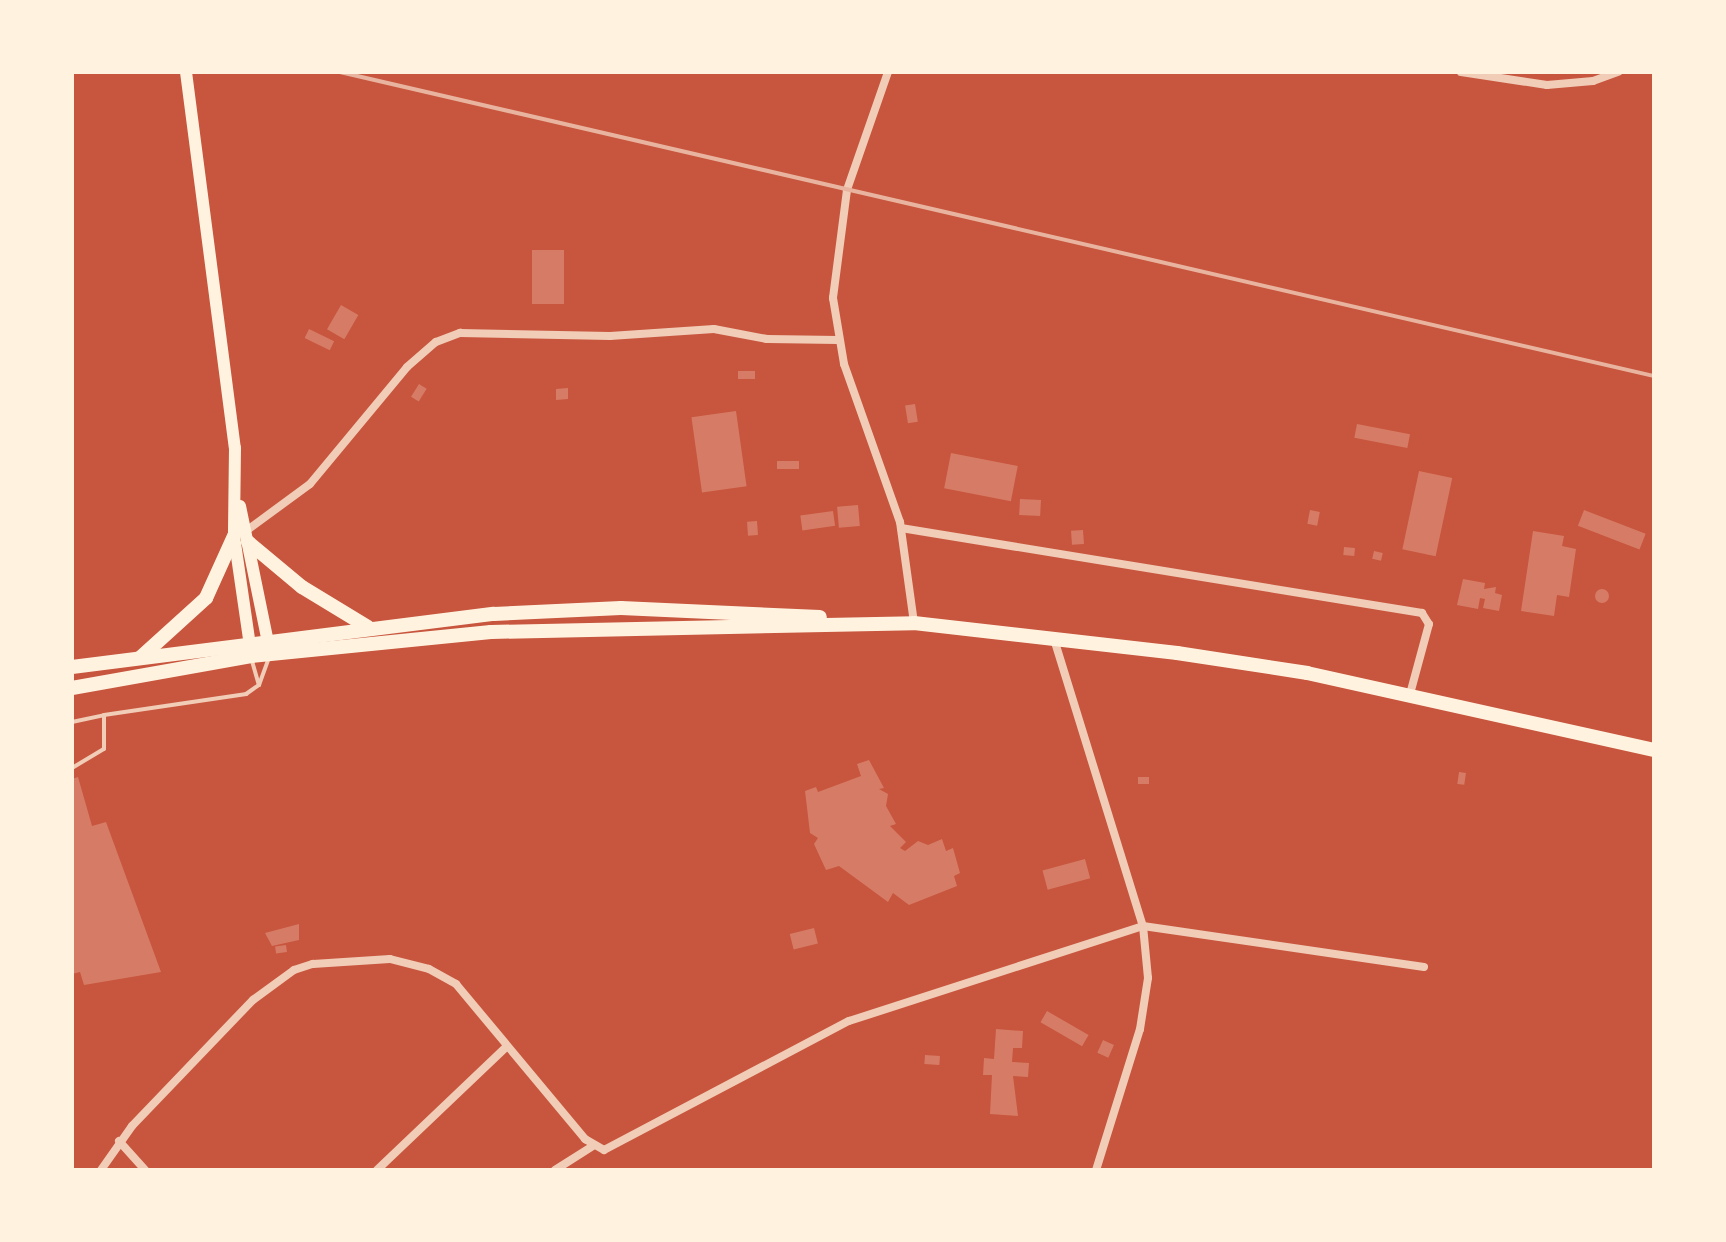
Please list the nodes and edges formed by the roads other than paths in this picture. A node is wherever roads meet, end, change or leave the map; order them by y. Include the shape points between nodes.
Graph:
1 (186, 72) edge
2 (888, 72) edge
3 (1461, 72) edge
4 (1618, 72) edge
5 (838, 340) junction
6 (901, 528) junction
7 (243, 536) junction
8 (860, 623) junction
9 (914, 623) junction
10 (368, 627) junction
11 (1054, 639) junction
12 (269, 647) junction
13 (250, 649) junction
14 (137, 659) junction
15 (72, 667) edge
16 (259, 685) junction
17 (72, 688) edge
18 (1410, 694) junction
19 (104, 715) junction
20 (72, 722) edge
21 (1654, 750) edge
22 (72, 768) edge
23 (1143, 926) junction
24 (1424, 967) dead end
25 (506, 1047) junction
26 (119, 1141) junction
27 (593, 1146) junction
28 (101, 1170) edge
29 (145, 1170) edge
30 (377, 1170) edge
31 (555, 1170) edge
32 (1096, 1170) edge

1 - 7 main road
2 - 5 street via 861,139 837,243 833,298
3 - 4 street via 1547,85 1593,81
5 - 6 street
5 - 7 street via 767,339 714,329 610,336 460,333 436,342 407,367 310,484
6 - 9 street
6 - 18 street via 1422,613 1429,624
7 - 10 highway via 302,587
7 - 12 main road
7 - 13 main road
7 - 14 highway via 206,598 180,627
8 - 9 highway
8 - 10 highway via 784,612 621,608
8 - 12 highway via 491,632
9 - 11 highway
10 - 12 highway
11 - 18 highway via 1192,655
11 - 23 street
12 - 13 highway
12 - 16 lane
13 - 14 highway
13 - 16 lane
13 - 17 highway
14 - 15 highway
16 - 19 lane via 246,694
18 - 21 highway
19 - 20 lane
19 - 22 lane via 104,749
23 - 24 street
23 - 27 street via 849,1021 614,1149
23 - 32 street via 1148,978 1140,1029
25 - 26 street via 473,999 429,969 390,959 313,964 294,970 253,1000
25 - 27 street
25 - 30 street
26 - 28 street
26 - 29 street
27 - 31 street

